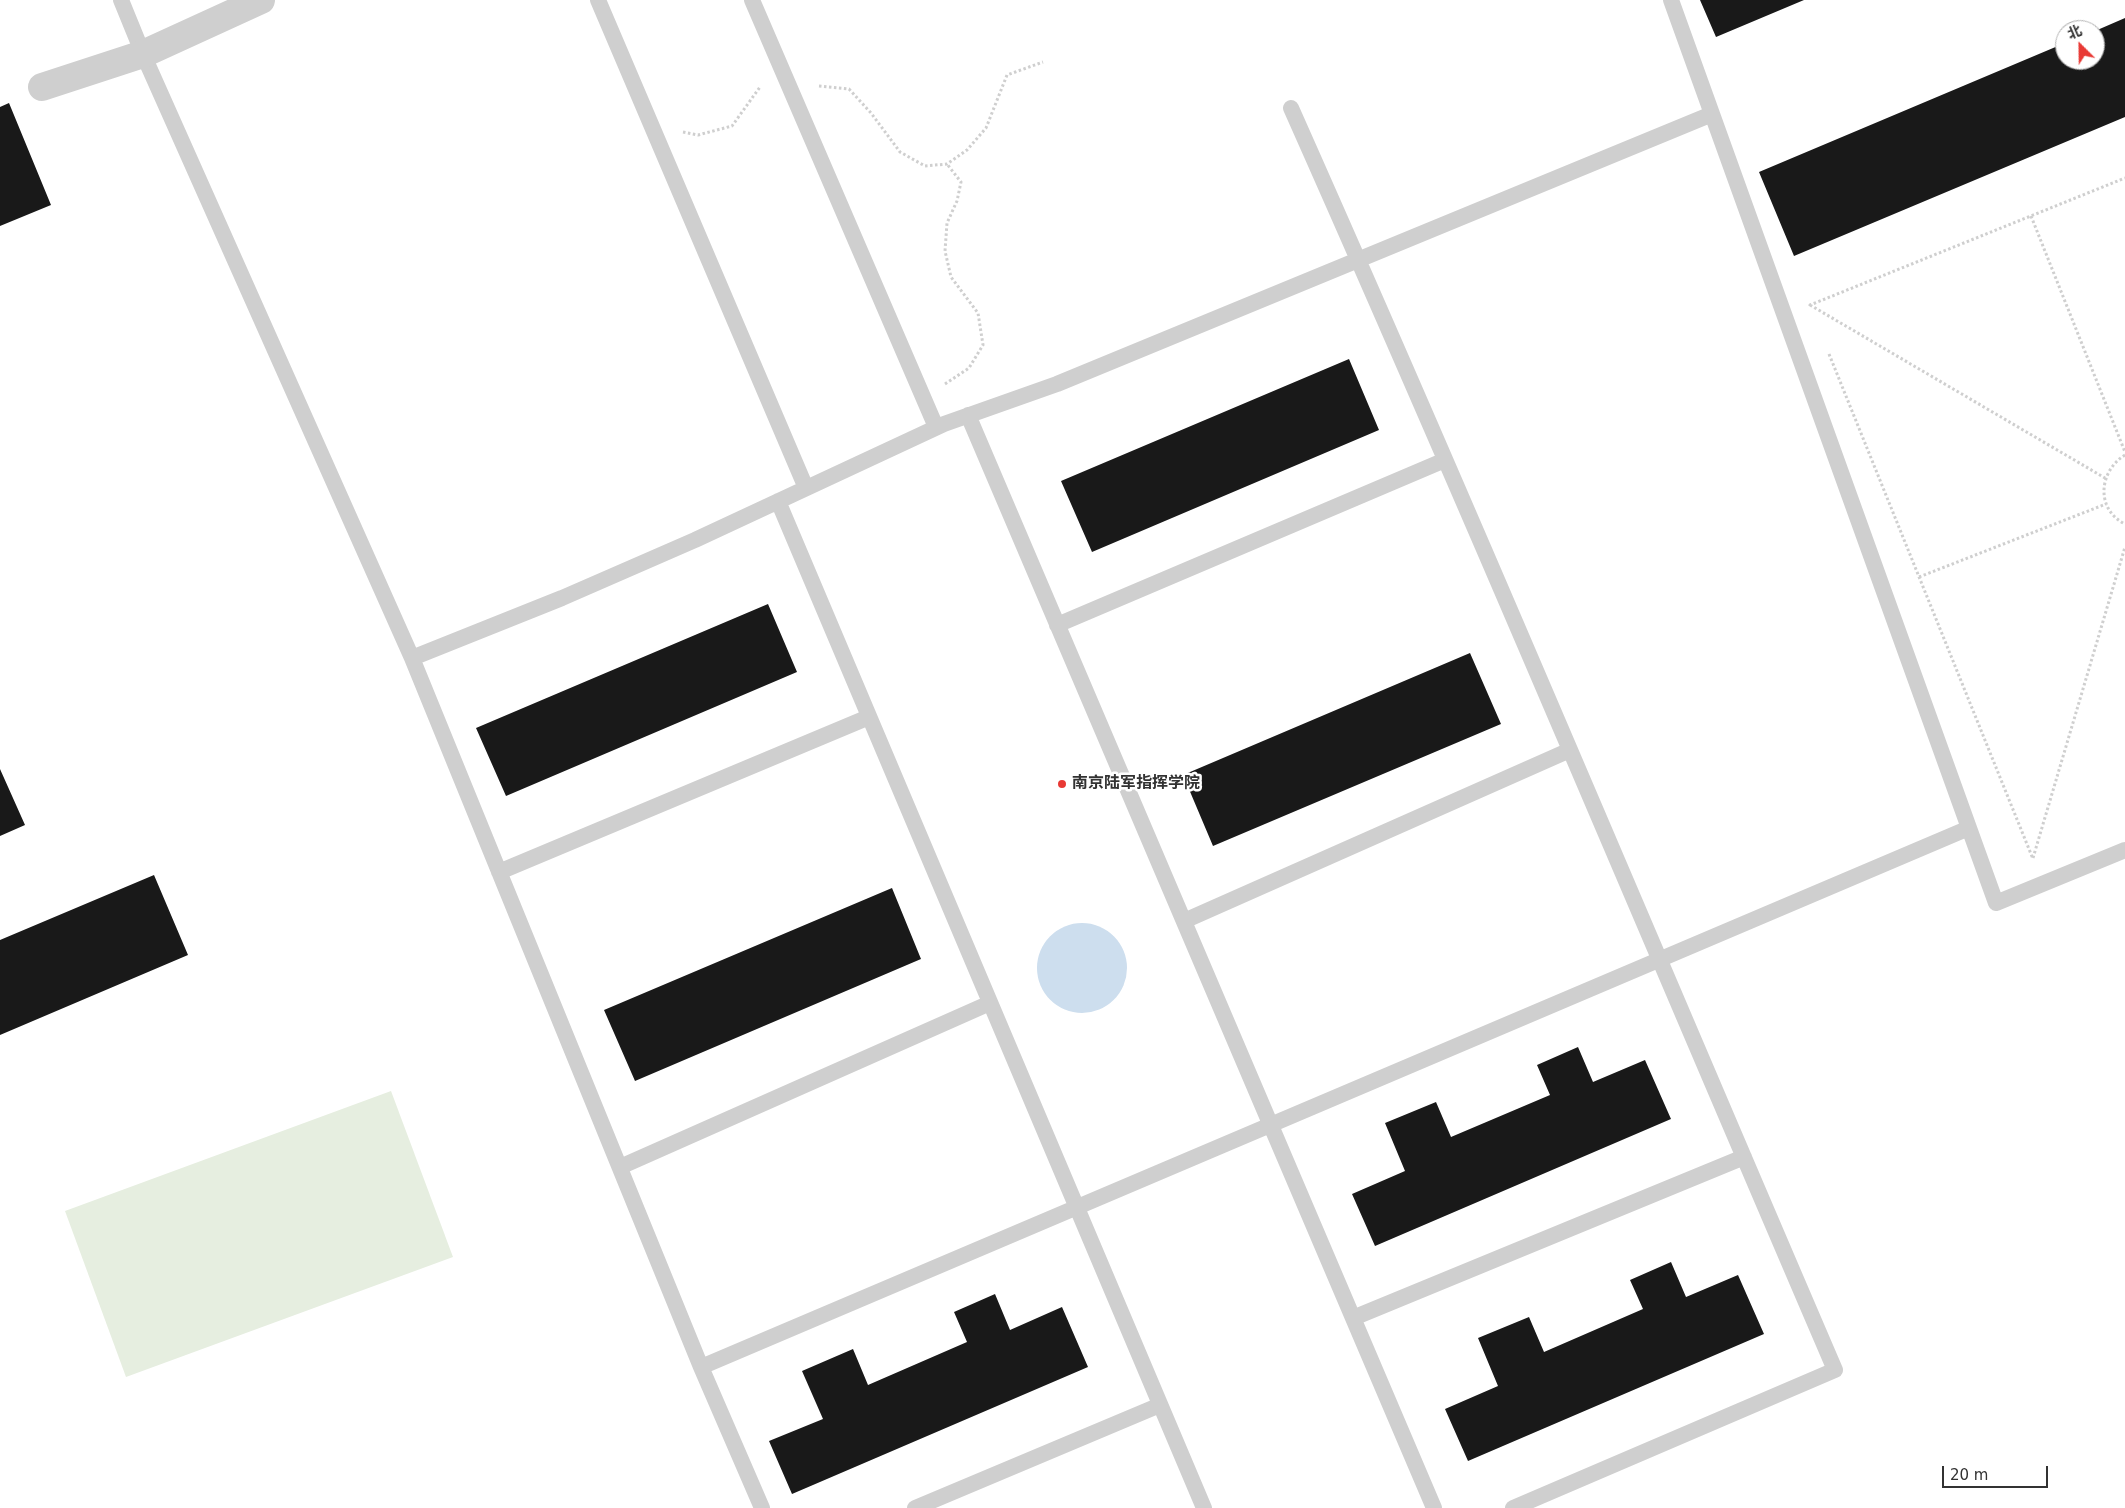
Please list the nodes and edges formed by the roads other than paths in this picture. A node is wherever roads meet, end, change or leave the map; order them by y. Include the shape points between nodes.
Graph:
1 (121, 0) edge
2 (260, 0) edge
3 (598, 0) edge
4 (752, 0) edge
5 (1671, 0) edge
6 (143, 54) junction
7 (42, 87) dead end
8 (1291, 108) dead end
9 (1712, 114) junction
10 (1358, 260) junction
11 (968, 415) junction
12 (936, 428) junction
13 (1445, 460) junction
14 (806, 488) junction
15 (778, 501) junction
16 (1057, 624) junction
17 (412, 658) junction
18 (870, 717) junction
19 (1570, 750) junction
20 (1969, 828) junction
21 (2125, 850) edge
22 (500, 872) junction
23 (1184, 921) junction
24 (1661, 959) junction
25 (990, 1003) junction
26 (1270, 1125) junction
27 (1744, 1157) junction
28 (620, 1167) junction
29 (1077, 1208) junction
30 (1353, 1318) junction
31 (701, 1367) junction
32 (1160, 1405) junction
33 (762, 1508) edge
34 (915, 1508) edge
35 (1204, 1508) edge
36 (1434, 1508) edge
37 (1513, 1508) edge

1 - 6 lane
2 - 6 street
3 - 14 lane
4 - 12 lane
5 - 9 lane
6 - 7 street
6 - 17 lane
8 - 10 lane
9 - 10 lane
9 - 20 lane
10 - 11 lane via 1057,384
10 - 13 lane
11 - 12 lane
11 - 16 lane
12 - 14 lane
13 - 16 lane
13 - 19 lane
14 - 15 lane
15 - 17 lane via 580,590
15 - 18 lane
16 - 23 lane
17 - 22 lane
18 - 22 lane
18 - 25 lane
19 - 23 lane
19 - 24 lane
20 - 21 lane via 1996,903
20 - 24 lane
22 - 28 lane
23 - 26 lane
24 - 26 lane
24 - 27 lane
25 - 28 lane
25 - 29 lane
26 - 29 lane
26 - 30 lane
27 - 30 lane
27 - 37 lane via 1835,1370
28 - 31 lane
29 - 31 lane
29 - 32 lane
30 - 36 lane
31 - 33 lane
32 - 34 lane
32 - 35 lane

